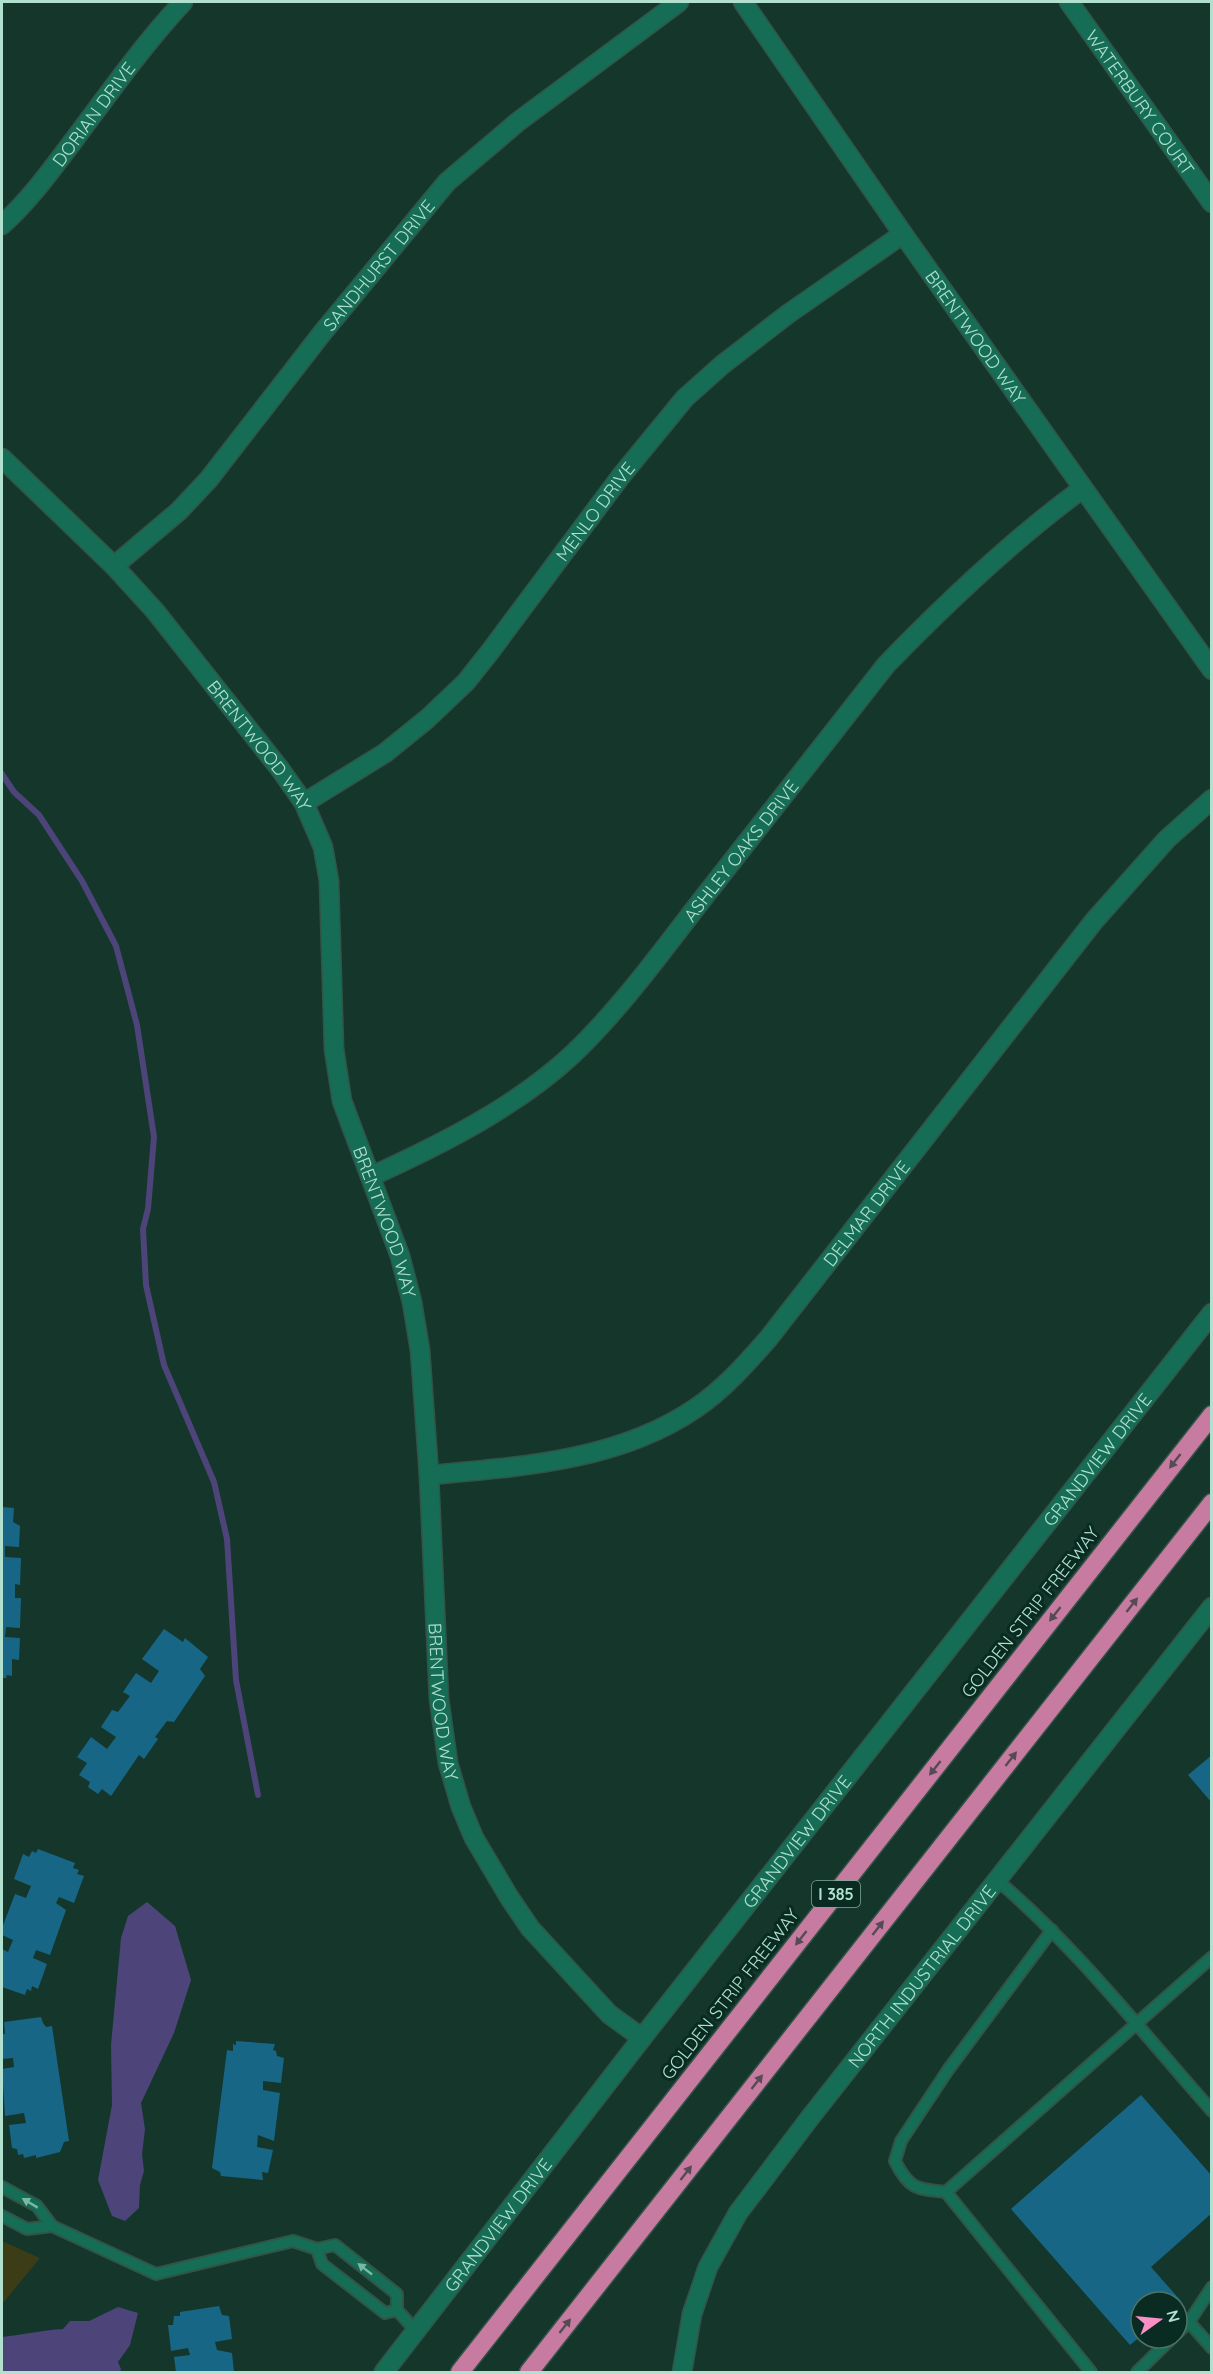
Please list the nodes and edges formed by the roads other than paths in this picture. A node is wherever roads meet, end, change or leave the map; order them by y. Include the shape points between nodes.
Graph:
1 (183, 2) edge
2 (679, 2) edge
3 (743, 2) edge
4 (1069, 2) edge
5 (1206, 184) edge
6 (1212, 203) edge
7 (2, 225) edge
8 (903, 234) junction
9 (2, 458) edge
10 (1082, 489) junction
11 (114, 566) junction
12 (1212, 670) edge
13 (1212, 799) edge
14 (304, 803) junction
15 (372, 1176) junction
16 (1212, 1312) edge
17 (1212, 1415) edge
18 (429, 1475) junction
19 (1212, 1503) edge
20 (1212, 1607) edge
21 (997, 1880) junction
22 (1053, 1930) junction
23 (1212, 1957) edge
24 (1135, 2025) junction
25 (642, 2038) junction
26 (1212, 2111) edge
27 (2, 2187) edge
28 (946, 2192) junction
29 (2, 2216) edge
30 (52, 2226) junction
31 (317, 2249) junction
32 (1212, 2287) edge
33 (398, 2310) junction
34 (1189, 2322) joint
35 (417, 2332) junction
36 (1212, 2349) edge
37 (1160, 2350) edge
38 (384, 2373) edge
39 (460, 2373) edge
40 (529, 2373) edge
41 (682, 2373) edge
42 (1091, 2373) edge
43 (1137, 2373) edge

1 - 7 street, DORIAN DRIVE via 43,181
2 - 11 street, SANDHURST DRIVE via 519,121 447,182 209,479 179,511
3 - 8 street, BRENTWOOD WAY
4 - 5 street, WATERBURY COURT
5 - 6 street, WATERBURY COURT
8 - 10 street, BRENTWOOD WAY
8 - 14 street, MENLO DRIVE via 788,314 686,398 662,423 466,682 385,753
9 - 11 street, BRENTWOOD WAY
10 - 12 street, BRENTWOOD WAY
10 - 15 street, ASHLEY OAKS DRIVE via 1013,544 886,664 640,980 572,1054 531,1088 479,1121
11 - 14 street, BRENTWOOD WAY via 155,611
13 - 18 street, DELMAR DRIVE via 1167,839 1094,921 768,1339 721,1389 672,1423 605,1449 548,1462
14 - 15 street, BRENTWOOD WAY via 323,847 329,881 337,1077 342,1101
15 - 18 street, BRENTWOOD WAY via 412,1302 420,1350
16 - 25 street, GRANDVIEW DRIVE
17 -> 39 highway, GOLDEN STRIP FREEWAY / I 385
18 - 25 street, BRENTWOOD WAY via 439,1699 448,1763 461,1807 474,1838 530,1928 609,2014
40 -> 19 highway
20 - 21 street, NORTH INDUSTRIAL DRIVE
21 - 22 lane
21 - 41 street, NORTH INDUSTRIAL DRIVE via 738,2213 708,2267 692,2314
22 - 24 lane
22 - 28 lane via 948,2070 902,2140 894,2161 904,2180 921,2189
23 - 24 lane
24 - 26 lane
24 - 28 lane
25 - 35 street, GRANDVIEW DRIVE
30 -> 27 lane via 37,2206
28 - 42 lane
29 - 30 lane via 27,2229
30 - 31 lane via 156,2274 293,2241
31 - 33 lane via 322,2264 385,2313
33 -> 31 lane via 397,2294 335,2245
32 - 34 lane
33 - 35 lane
34 - 36 lane
35 - 38 street, GRANDVIEW DRIVE
37 - 43 lane

